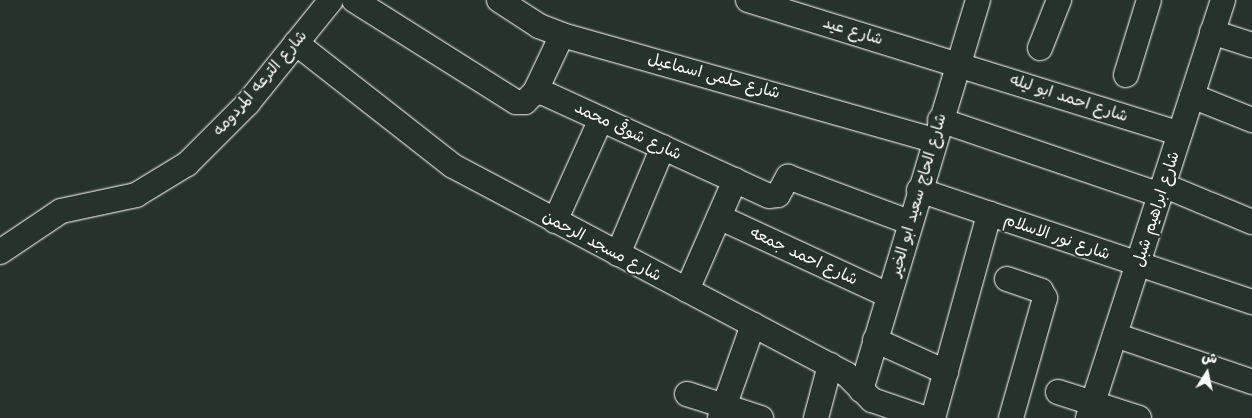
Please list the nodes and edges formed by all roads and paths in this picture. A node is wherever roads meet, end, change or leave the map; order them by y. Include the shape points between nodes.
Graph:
1 (331, 0) edge
2 (354, 0) edge
3 (499, 0) edge
4 (748, 0) edge
5 (978, 0) edge
6 (1059, 0) edge
7 (1149, 0) edge
8 (1223, 0) edge
9 (1212, 32) junction
10 (562, 35) junction
11 (296, 43) junction
12 (1252, 45) edge
13 (1040, 48) dead end
14 (958, 63) junction
15 (1126, 75) dead end
16 (536, 92) junction
17 (1192, 96) junction
18 (601, 119) junction
19 (1252, 120) edge
20 (937, 130) junction
21 (1180, 134) junction
22 (663, 147) junction
23 (735, 180) junction
24 (919, 190) junction
25 (1162, 190) junction
26 (989, 214) junction
27 (719, 217) junction
28 (555, 221) junction
29 (910, 222) junction
30 (1252, 222) edge
31 (0, 252) edge
32 (618, 254) junction
33 (1138, 264) junction
34 (1007, 279) dead end
35 (687, 290) junction
36 (888, 295) junction
37 (1252, 302) edge
38 (753, 325) junction
39 (1115, 335) junction
40 (875, 340) junction
41 (830, 365) junction
42 (946, 372) junction
43 (1252, 382) edge
44 (1058, 392) dead end
45 (687, 394) dead end
46 (873, 404) edge
47 (1090, 411) edge
48 (722, 412) edge
49 (761, 418) edge
50 (816, 418) edge
51 (924, 418) edge
52 (933, 418) edge
53 (1011, 418) edge
54 (1139, 418) edge

1 - 11 street, شارع الترعه المردومه
2 - 16 street via 516,102 525,102
3 - 10 street, شارع حلمى اسماعيل via 539,26
4 - 14 street, شارع عيد
5 - 14 street, شارع الحاج سعيد ابو الخير
6 - 13 street
7 - 15 street
8 - 9 street, شارع ابراهيم شبل
9 - 12 street
9 - 17 street, شارع ابراهيم شبل
10 - 16 street
10 - 20 street, شارع حلمى اسماعيل
11 - 28 street, شارع مسجد الرحمن via 453,166
11 - 31 street, شارع الترعه المردومه via 248,103 187,164 164,181 136,195 61,211
14 - 20 street, شارع الحاج سعيد ابو الخير
14 - 21 street, شارع احمد ابو ليله
16 - 18 street, شارع شوقى محمد
17 - 19 street
17 - 21 street, شارع ابراهيم شبل
18 - 22 street, شارع شوقى محمد
18 - 28 street
20 - 24 street, شارع الحاج سعيد ابو الخير
20 - 25 street, شارع حلمى اسماعيل
21 - 25 street, شارع ابراهيم شبل
22 - 23 street, شارع شوقى محمد
22 - 32 street
23 - 27 street
23 - 29 street, شارع شوقى محمد via 773,197 788,177
24 - 26 street, شارع نور الاسلام
24 - 29 street, شارع الحاج سعيد ابو الخير
25 - 30 street, شارع حلمى اسماعيل
25 - 33 street, شارع ابراهيم شبل
26 - 33 street, شارع نور الاسلام
26 - 42 street
27 - 35 street
27 - 36 street, شارع احمد جمعه
28 - 32 street, شارع مسجد الرحمن
29 - 36 street, شارع الحاج سعيد ابو الخير
32 - 35 street, شارع مسجد الرحمن
33 - 37 street, شارع نور الاسلام
33 - 39 street, شارع ابراهيم شبل
34 - 53 street via 1042,291 1045,298
35 - 38 street, شارع مسجد الرحمن
36 - 40 street, شارع الحاج سعيد ابو الخير
38 - 41 street, شارع مسجد الرحمن
38 - 48 street
39 - 43 street
39 - 47 street, شارع ابراهيم شبل
40 - 42 street
40 - 46 street, شارع الحاج سعيد ابو الخير
41 - 46 street, شارع مسجد الرحمن via 854,379
41 - 50 street
42 - 52 street
44 - 47 street
45 - 48 street
46 - 51 street, شارع مسجد الرحمن
47 - 54 street
48 - 49 street

